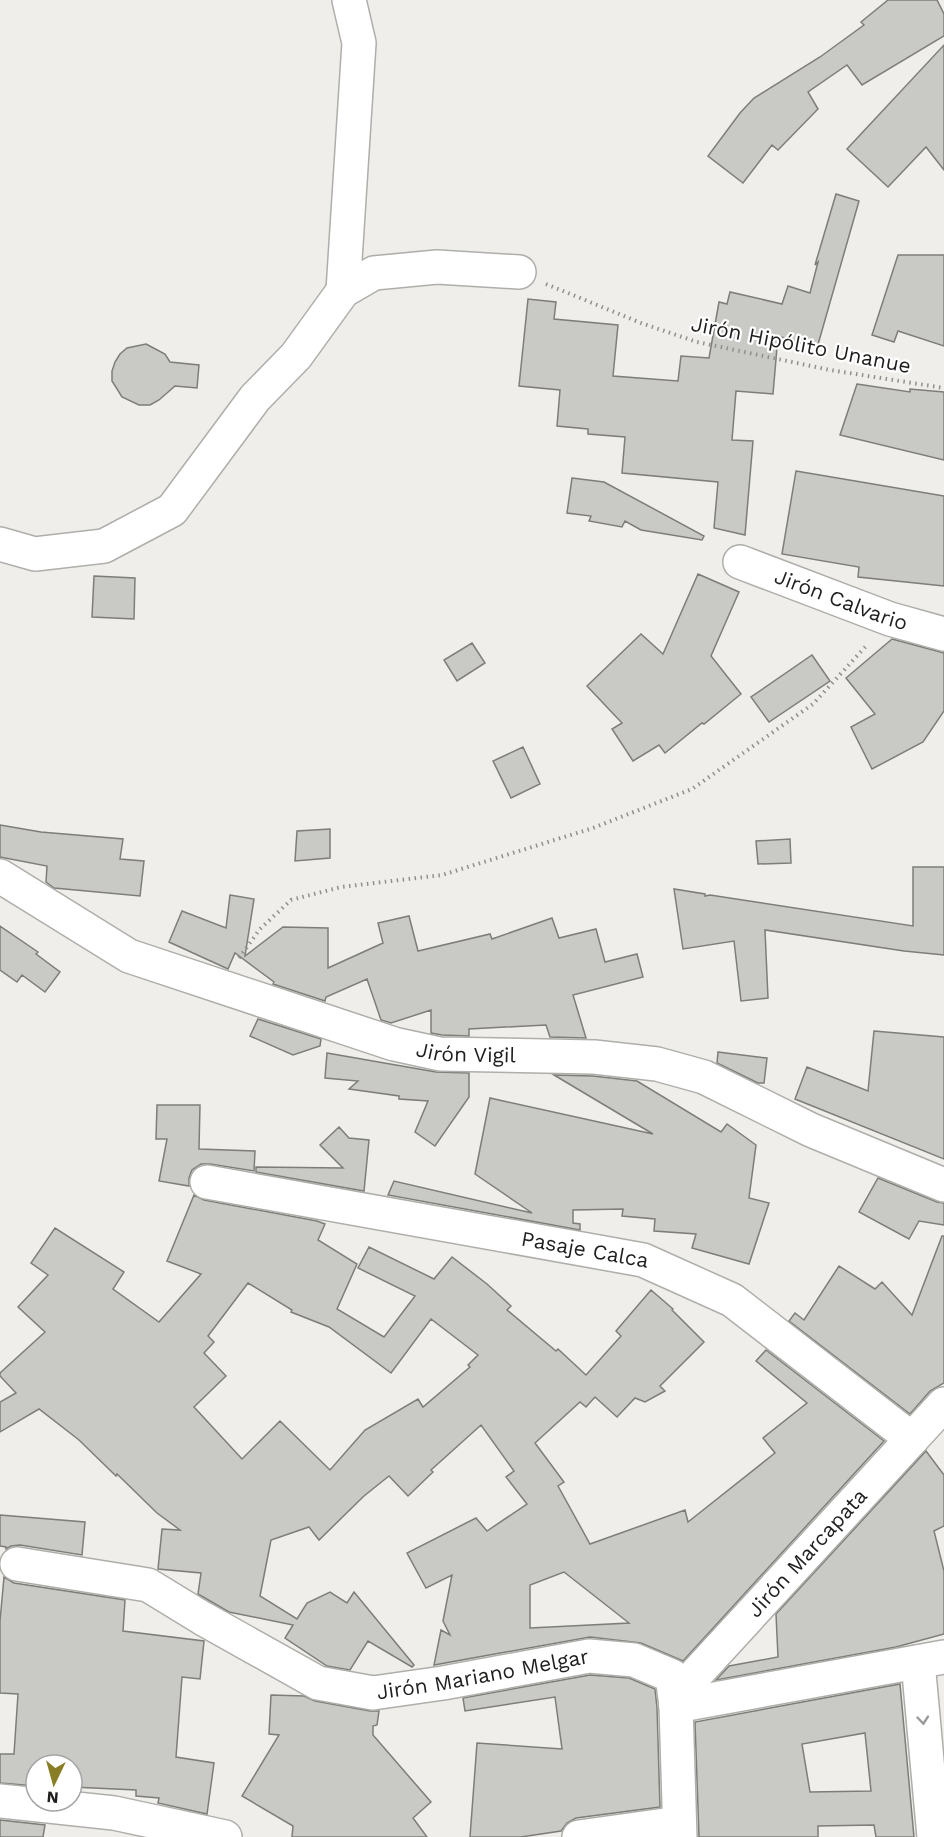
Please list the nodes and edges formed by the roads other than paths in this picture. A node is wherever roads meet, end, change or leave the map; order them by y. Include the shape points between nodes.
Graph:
1 (349, 0) edge
2 (519, 272) road end
3 (343, 291) junction
4 (0, 544) edge
5 (740, 562) dead end
6 (944, 634) edge
7 (0, 876) edge
8 (207, 1182) dead end
9 (944, 1185) edge
10 (944, 1404) edge
11 (912, 1439) junction
12 (17, 1564) dead end
13 (931, 1660) edge
14 (676, 1706) junction
15 (0, 1801) edge
16 (679, 1830) edge
17 (225, 1837) edge
18 (579, 1837) edge
19 (934, 1837) edge

1 - 3 street via 359,43
2 - 3 street via 437,267 374,273
3 - 4 street via 296,356 255,398 172,510 104,546 35,554
5 - 6 street, Jirón Calvario via 890,620
7 - 9 street, Jirón Vigil via 129,956 394,1044 440,1054 594,1057 666,1066 704,1077 811,1130
8 - 11 street, Pasaje Calca via 643,1260 732,1300
10 - 11 street, Jirón Marcapata
11 - 14 street, Jirón Marcapata via 697,1673
12 - 14 street, Jirón Mariano Melgar via 148,1585 318,1683 373,1693 590,1656 634,1660 672,1676
13 - 14 street
13 -> 19 street
14 - 16 street
15 - 17 street via 114,1813
16 - 18 street

